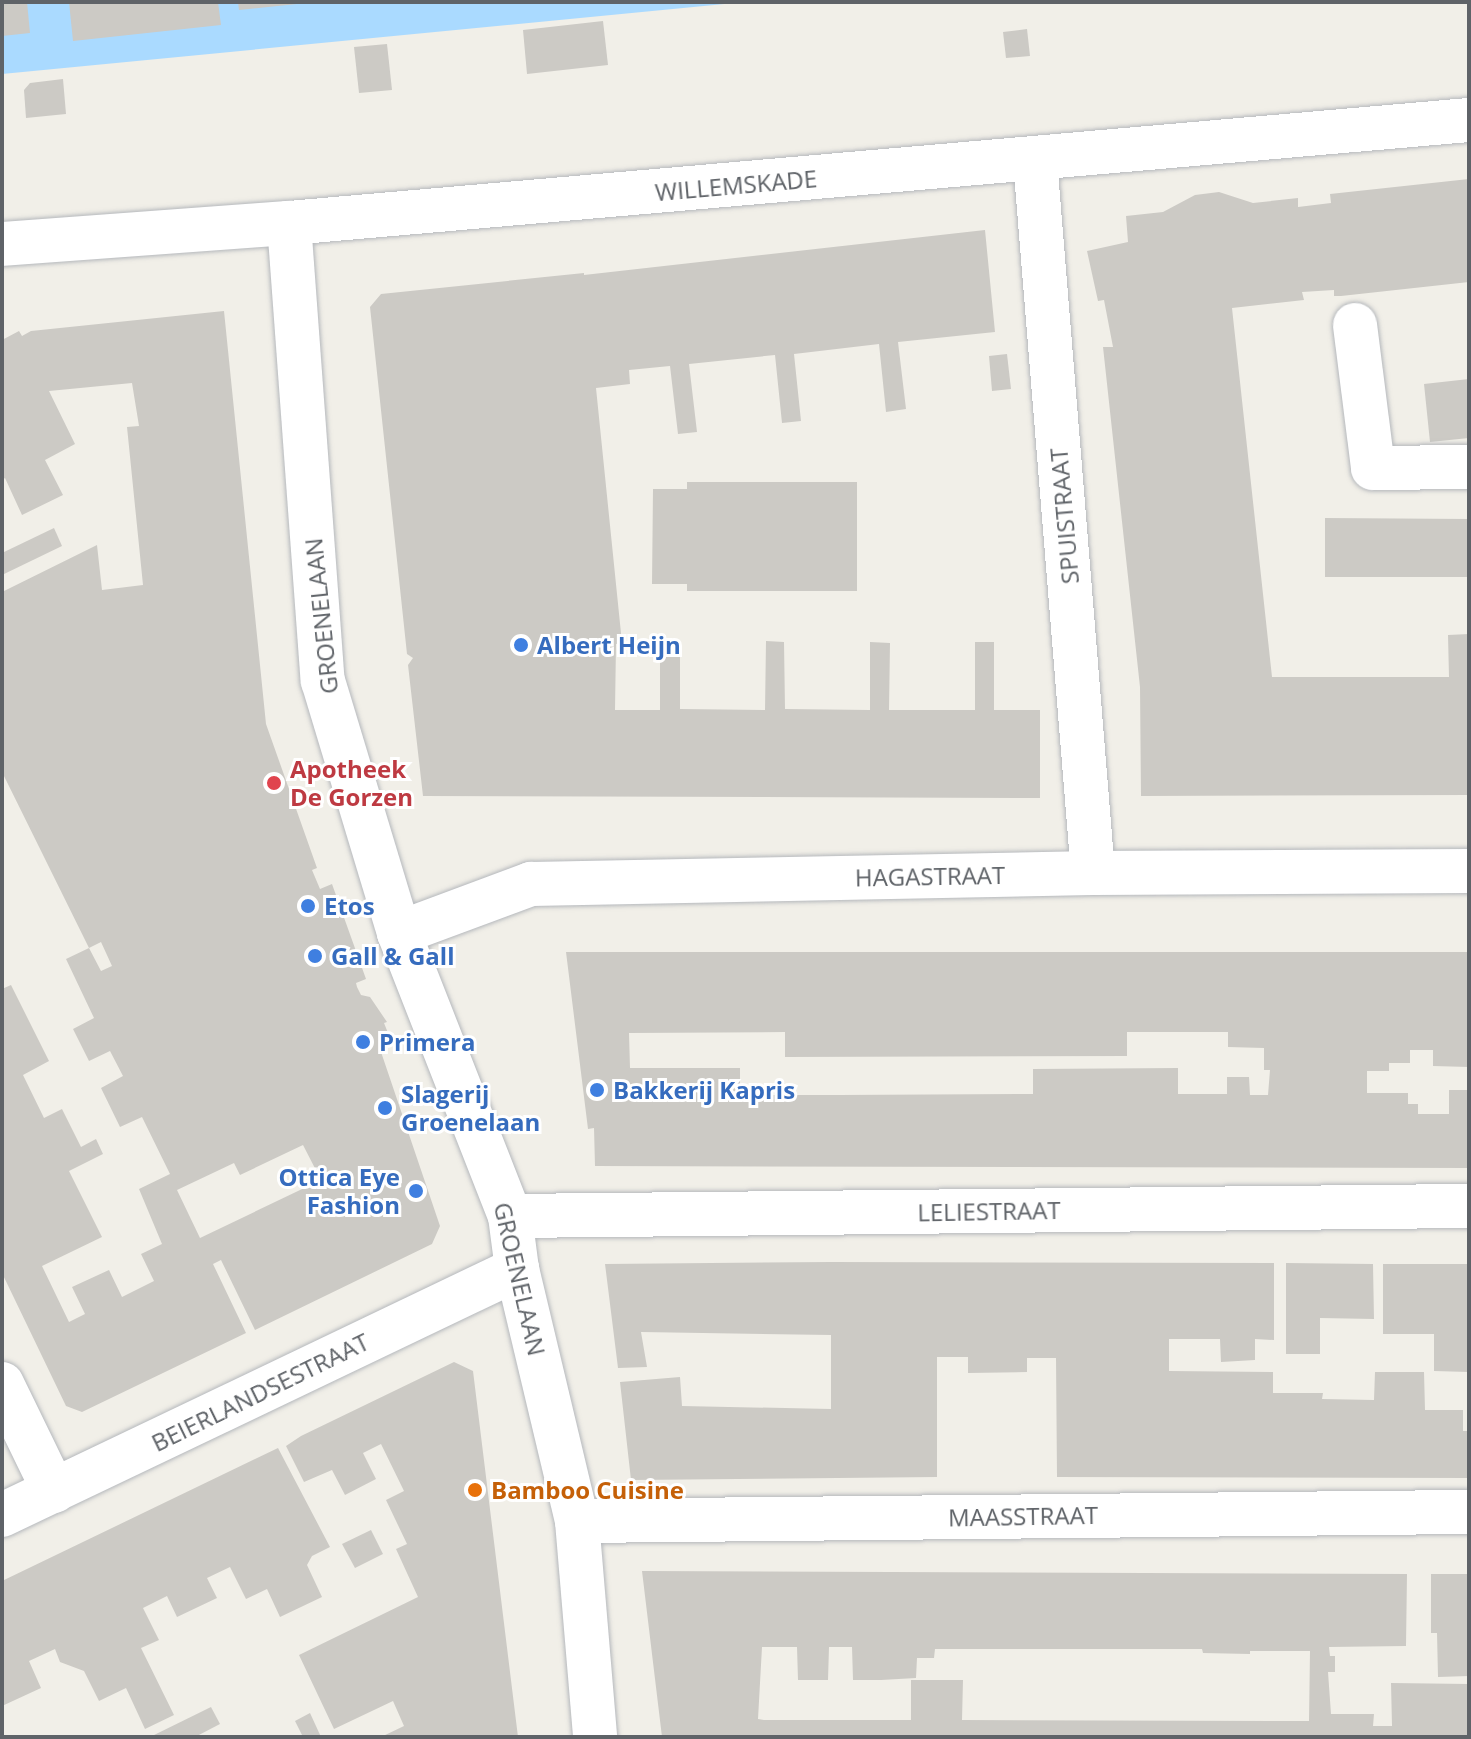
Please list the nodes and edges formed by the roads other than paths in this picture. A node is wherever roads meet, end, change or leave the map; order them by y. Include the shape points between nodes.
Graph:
1 (1469, 120) edge
2 (1035, 160) junction
3 (289, 223) junction
4 (2, 244) edge
5 (1355, 325) dead end
6 (1469, 467) edge
7 (1469, 871) edge
8 (1093, 873) junction
9 (399, 933) junction
10 (1469, 1206) edge
11 (510, 1216) junction
12 (517, 1269) junction
13 (2, 1384) edge
14 (54, 1491) junction
15 (1469, 1512) edge
16 (2, 1515) edge
17 (577, 1521) junction
18 (595, 1737) edge

1 - 2 street, WILLEMSKADE
2 - 3 street, WILLEMSKADE
2 - 8 street, SPUISTRAAT
3 - 4 street, WILLEMSKADE
3 - 9 street, GROENELAAN via 323,681
5 - 6 street via 1373,468
7 - 8 street, HAGASTRAAT
8 - 9 street, HAGASTRAAT via 531,884
9 - 11 street, GROENELAAN
10 - 11 street, LELIESTRAAT
11 - 12 street, GROENELAAN
12 - 14 street, BEIERLANDSESTRAAT
12 - 17 street, GROENELAAN
13 - 14 street
14 - 16 street, BEIERLANDSESTRAAT
15 - 17 street, MAASSTRAAT
17 - 18 street, GROENELAAN

